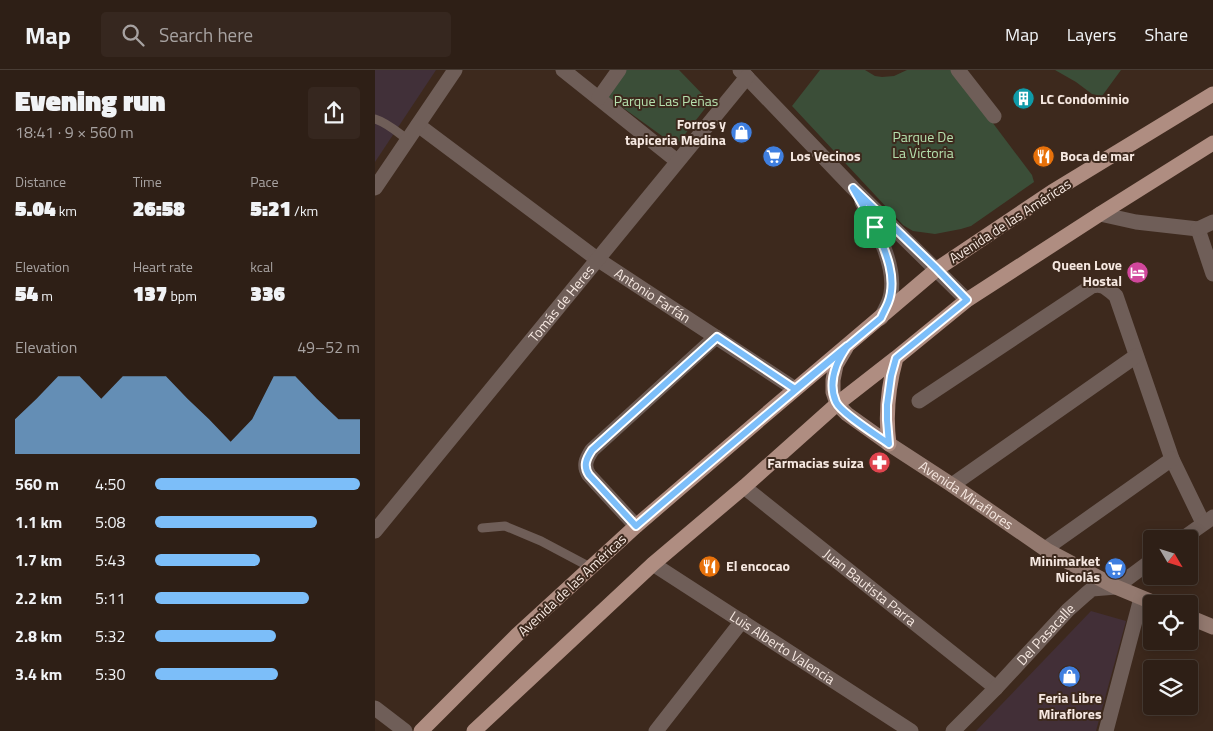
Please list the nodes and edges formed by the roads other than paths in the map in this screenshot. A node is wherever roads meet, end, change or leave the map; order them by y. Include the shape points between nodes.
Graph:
1 (455, 70) edge
2 (563, 70) edge
3 (619, 70) edge
4 (958, 70) edge
5 (744, 73) edge
6 (1213, 94) edge
7 (599, 98) junction
8 (994, 116) dead end
9 (375, 118) edge
10 (418, 125) junction
11 (408, 140) junction
12 (1213, 143) edge
13 (677, 160) junction
14 (375, 188) edge
15 (853, 188) junction
16 (1100, 214) junction
17 (1213, 222) edge
18 (1198, 229) junction
19 (597, 259) junction
20 (937, 269) junction
21 (1213, 274) edge
22 (967, 300) junction
23 (881, 318) junction
24 (717, 337) junction
25 (847, 346) junction
26 (1136, 356) junction
27 (896, 358) junction
28 (795, 389) junction
29 (919, 401) dead end
30 (837, 404) junction
31 (889, 444) junction
32 (1172, 459) junction
33 (953, 485) junction
34 (744, 486) junction
35 (1208, 520) edge
36 (636, 526) junction
37 (481, 528) dead end
38 (375, 530) edge
39 (1194, 530) edge
40 (1045, 548) junction
41 (653, 564) junction
42 (591, 567) junction
43 (1143, 567) edge
44 (1116, 587) junction
45 (1141, 598) joint
46 (742, 621) junction
47 (1198, 621) edge
48 (1213, 627) edge
49 (997, 688) junction
50 (375, 708) edge
51 (405, 731) edge
52 (421, 731) edge
53 (474, 731) edge
54 (656, 731) edge
55 (911, 731) edge
56 (953, 731) edge
57 (1106, 731) edge

1 - 10 street
2 - 7 street
3 - 7 street
4 - 8 street
5 - 13 street, Tomás de Heres
5 - 15 street
6 - 20 main road, Avenida de las Américas via 1052,192
7 - 13 street
9 - 11 lane
10 - 11 street
10 - 19 street, Antonio Farfán
11 - 14 street
12 - 16 main road
13 - 19 street, Tomás de Heres
15 - 20 street
15 - 23 street via 887,256 891,293
16 - 18 street
16 - 22 main road
17 - 18 street
18 - 21 street
19 - 24 street, Antonio Farfán
19 - 38 street, Tomás de Heres
20 - 22 street
20 - 23 main road, Avenida de las Américas
22 - 27 main road
23 - 25 main road, Avenida de las Américas
24 - 28 street, Antonio Farfán
24 - 36 street via 587,458 585,470
25 - 28 main road, Avenida de las Américas
25 - 30 street via 836,365 833,380
26 - 29 street via 1116,296 1099,284
26 - 32 street
26 - 33 street
27 - 30 main road
27 - 31 main road via 887,405
28 - 36 main road, Avenida de las Américas
30 - 31 street, Avenida Miraflores
30 - 34 main road
31 - 33 street, Avenida Miraflores
32 - 35 street
32 - 40 street
33 - 40 street, Avenida Miraflores
34 - 41 main road
34 - 49 street, Juan Bautista Parra
35 - 39 street
36 - 42 main road, Avenida de las Américas
37 - 42 lane via 505,526
40 - 44 street, Avenida Miraflores
41 - 46 street, Luis Alberto Valencia
41 - 53 main road
42 - 52 main road, Avenida de las Américas
43 - 44 street
44 - 45 street, Avenida Miraflores
44 - 49 street, Del Pasacalle via 1092,589 1085,594
45 - 57 street
46 - 54 street
46 - 55 street, Luis Alberto Valencia
47 - 48 street
49 - 56 street, Del Pasacalle
50 - 51 street

